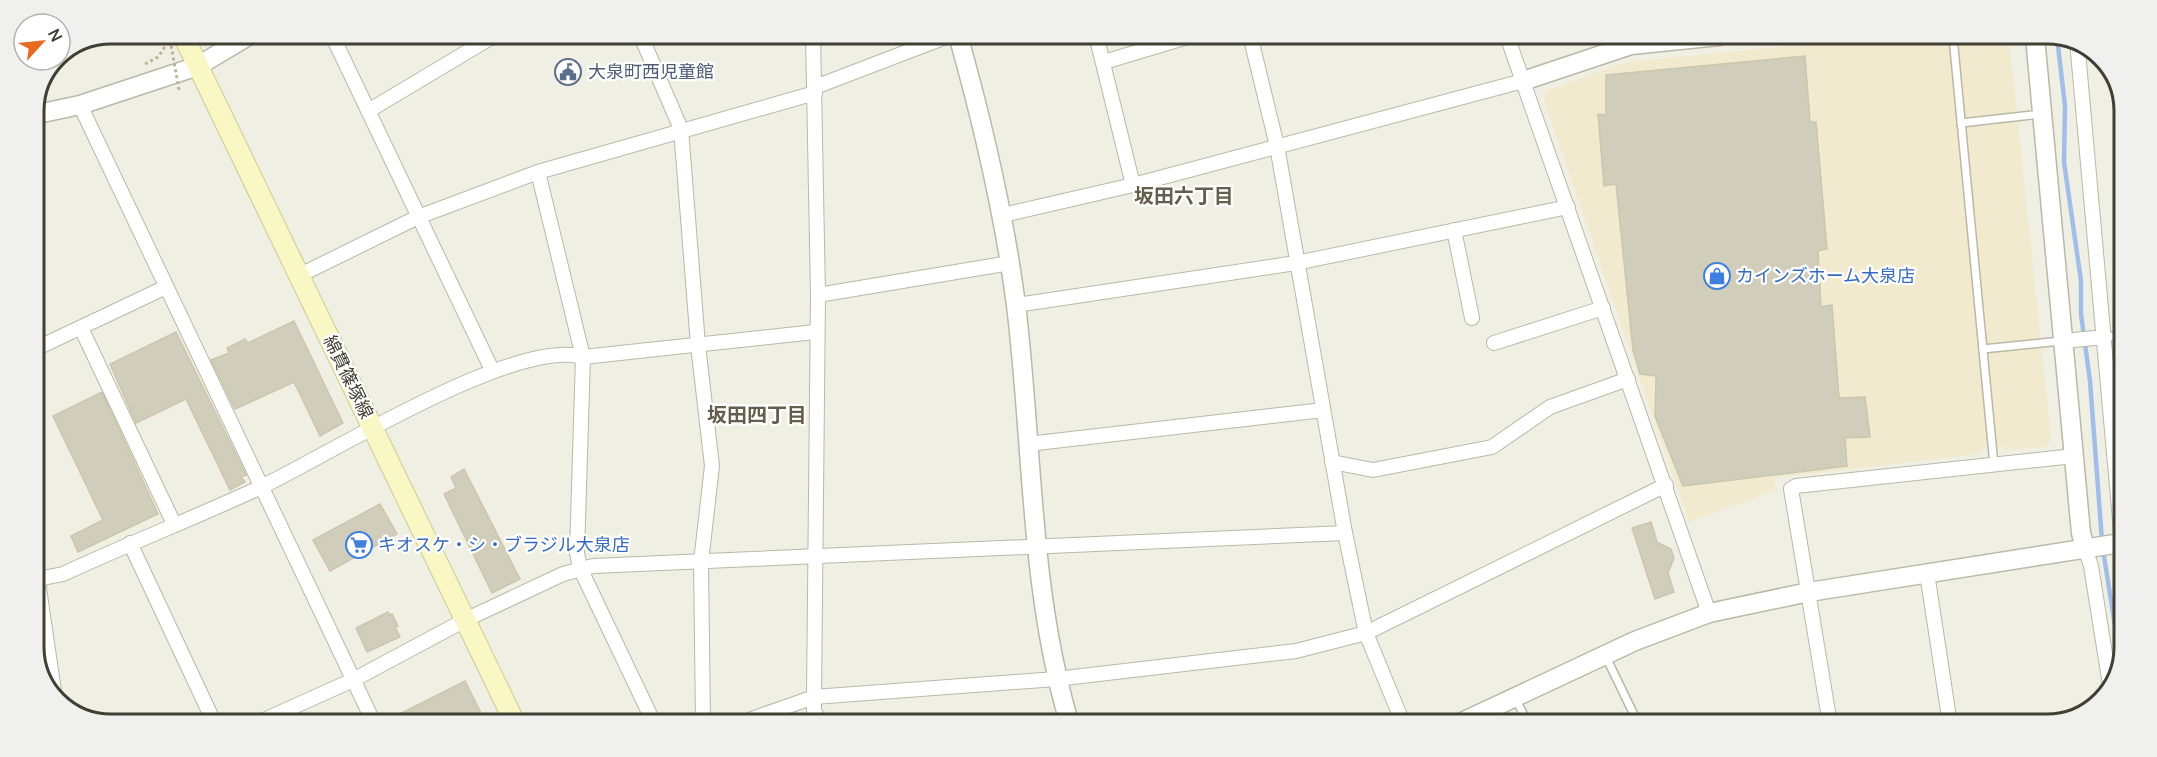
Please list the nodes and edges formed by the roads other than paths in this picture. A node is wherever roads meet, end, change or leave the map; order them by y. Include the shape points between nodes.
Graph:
1 (184, 44) edge
2 (235, 44) edge
3 (336, 44) edge
4 (481, 44) edge
5 (644, 44) edge
6 (813, 44) edge
7 (929, 44) edge
8 (960, 44) edge
9 (1099, 44) edge
10 (1164, 44) edge
11 (1252, 44) edge
12 (1510, 44) edge
13 (1619, 44) edge
14 (1954, 44) edge
15 (2036, 44) edge
16 (2078, 51) edge
17 (1104, 62) junction
18 (198, 66) junction
19 (1523, 81) junction
20 (815, 90) junction
21 (80, 105) junction
22 (368, 111) junction
23 (44, 113) edge
24 (2041, 114) junction
25 (1961, 123) junction
26 (681, 129) junction
27 (1277, 146) junction
28 (538, 172) junction
29 (1133, 184) junction
30 (1568, 207) junction
31 (1002, 215) junction
32 (418, 217) junction
33 (1454, 230) junction
34 (1010, 263) junction
35 (1296, 263) junction
36 (298, 276) junction
37 (166, 287) junction
38 (818, 295) junction
39 (1016, 305) junction
40 (1603, 308) junction
41 (1472, 318) dead end
42 (81, 328) junction
43 (815, 332) junction
44 (2113, 336) edge
45 (2105, 337) junction
46 (2063, 341) junction
47 (1494, 343) dead end
48 (44, 345) edge
49 (698, 345) junction
50 (1983, 349) junction
51 (583, 357) junction
52 (492, 370) junction
53 (1628, 379) junction
54 (1323, 410) junction
55 (373, 428) junction
56 (2114, 442) edge
57 (1028, 444) junction
58 (2074, 456) junction
59 (1332, 462) junction
60 (1994, 465) junction
61 (1666, 485) junction
62 (260, 487) junction
63 (174, 524) junction
64 (1345, 533) junction
65 (130, 543) junction
66 (2114, 544) edge
67 (1037, 546) junction
68 (2085, 548) junction
69 (813, 555) junction
70 (701, 562) junction
71 (580, 568) junction
72 (1927, 573) junction
73 (44, 578) edge
74 (1809, 592) junction
75 (1709, 613) junction
76 (465, 620) junction
77 (44, 621) edge
78 (1366, 633) junction
79 (1604, 655) junction
80 (2108, 673) edge
81 (1056, 679) junction
82 (353, 680) junction
83 (53, 681) edge
84 (814, 697) junction
85 (1515, 698) junction
86 (210, 714) edge
87 (277, 714) edge
88 (370, 714) edge
89 (511, 714) edge
90 (650, 714) edge
91 (703, 714) edge
92 (766, 714) edge
93 (816, 714) edge
94 (1067, 714) edge
95 (1399, 714) edge
96 (1480, 714) edge
97 (1523, 714) edge
98 (1634, 714) edge
99 (1828, 714) edge
100 (1948, 714) edge

1 - 18 main road, 綿貫篠塚線
2 - 18 street
3 - 22 street
4 - 22 street
5 - 26 street
6 - 20 street
7 - 20 street
8 - 31 street
9 - 17 street
10 - 17 street
11 - 27 street
12 - 19 street
13 - 19 street
14 - 25 lane
15 - 24 street
16 - 45 street
17 - 29 street
18 - 21 street
18 - 36 main road, 綿貫篠塚線
19 - 27 street
19 - 30 street
20 - 26 street
20 - 38 street
21 - 23 street
21 - 37 street
22 - 32 street
24 - 25 lane
24 - 46 street
25 - 50 lane
26 - 28 street
26 - 49 street
27 - 29 street
27 - 35 street
28 - 32 street
28 - 51 street
29 - 31 street
30 - 33 street
30 - 40 street
31 - 34 street
32 - 36 street
32 - 52 street
33 - 35 street
33 - 41 street
34 - 38 street
34 - 39 street
35 - 39 street
35 - 54 street
36 - 55 main road, 綿貫篠塚線
37 - 42 street
37 - 62 street
38 - 43 street
39 - 57 street
40 - 47 street
40 - 53 street
42 - 48 street
42 - 63 street
43 - 49 street
43 - 69 street
44 - 45 lane
45 - 46 street
45 - 56 street
46 - 50 lane
46 - 58 street
49 - 51 street
49 - 70 street via 712,466
50 - 60 lane
51 - 52 street via 569,353
51 - 71 street via 577,553
52 - 55 street
53 - 59 street via 1550,407 1492,447 1373,470
53 - 61 street
54 - 57 street
54 - 59 street
55 - 62 street
55 - 76 main road, 綿貫篠塚線
57 - 67 street
58 - 60 street
58 - 68 street
59 - 64 street
60 - 74 street via 1791,489
61 - 75 street
61 - 78 street
62 - 63 street
62 - 82 street
63 - 65 street
64 - 67 street
64 - 78 street
65 - 73 street via 63,574
65 - 86 street
66 - 68 street
67 - 69 street
67 - 81 street
68 - 72 street
68 - 80 street
69 - 70 street
69 - 84 street
70 - 71 street
70 - 91 street
71 - 76 street
71 - 90 street
72 - 74 street
72 - 100 street
74 - 75 street
74 - 99 street
75 - 79 street
76 - 82 street
76 - 89 main road, 綿貫篠塚線
77 - 83 street
78 - 81 street via 1296,651
78 - 95 street
79 - 85 street
79 - 98 lane
81 - 84 street
81 - 94 street
82 - 87 street
82 - 88 street
84 - 92 street
84 - 93 street
85 - 96 street
85 - 97 lane

